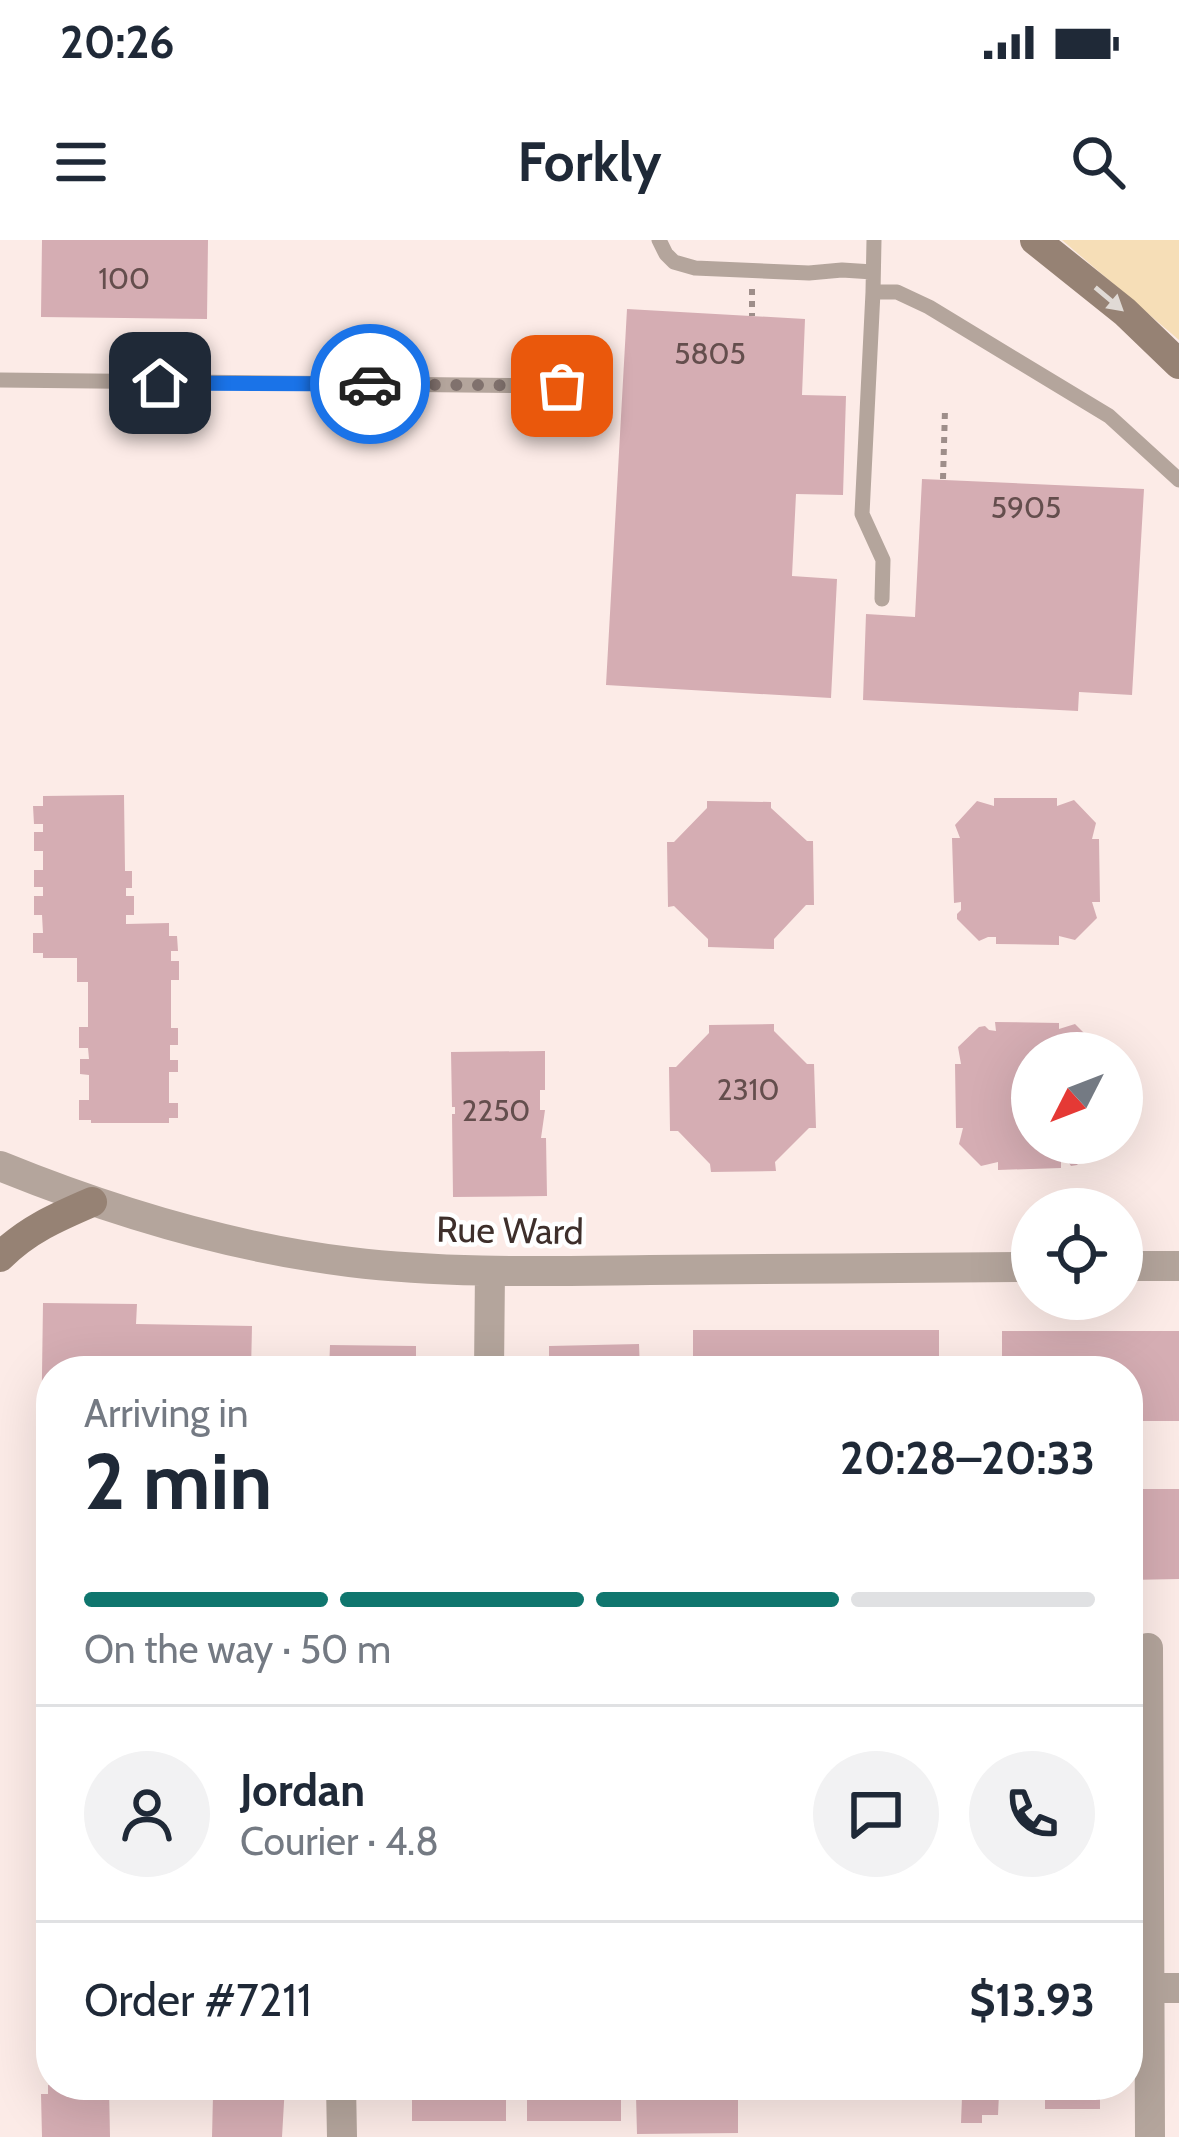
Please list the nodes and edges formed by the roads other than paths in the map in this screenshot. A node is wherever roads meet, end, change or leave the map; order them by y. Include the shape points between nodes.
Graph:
1 (659, 240) edge
2 (874, 240) edge
3 (1035, 240) edge
4 (873, 272) junction
5 (874, 292) junction
6 (1179, 364) edge
7 (0, 380) edge
8 (562, 386) dead end
9 (1179, 480) edge
10 (882, 599) dead end
11 (0, 1166) edge
12 (92, 1202) junction
13 (0, 1257) edge
14 (1143, 1266) edge
15 (1179, 1266) edge
16 (1011, 1267) edge
17 (490, 1271) junction
18 (489, 1356) edge
19 (1179, 1647) edge
20 (1143, 1648) edge
21 (1143, 1769) edge
22 (1152, 1988) edge
23 (341, 2100) edge
24 (342, 2137) edge
25 (1150, 2137) edge

1 - 4 lane via 674,262 695,268
2 - 4 lane
3 -> 6 main road
4 - 5 lane
5 - 9 lane via 897,292 929,307 1089,404
5 - 10 lane via 862,514 883,560
7 - 8 lane
11 - 12 street, Rue Ward
12 - 13 main road via 42,1223
12 - 17 street, Rue Ward via 169,1227 348,1262
14 - 15 street
16 - 17 street, Rue Ward
17 - 18 street
19 - 20 street
21 - 22 street
22 - 25 street
23 - 24 street

